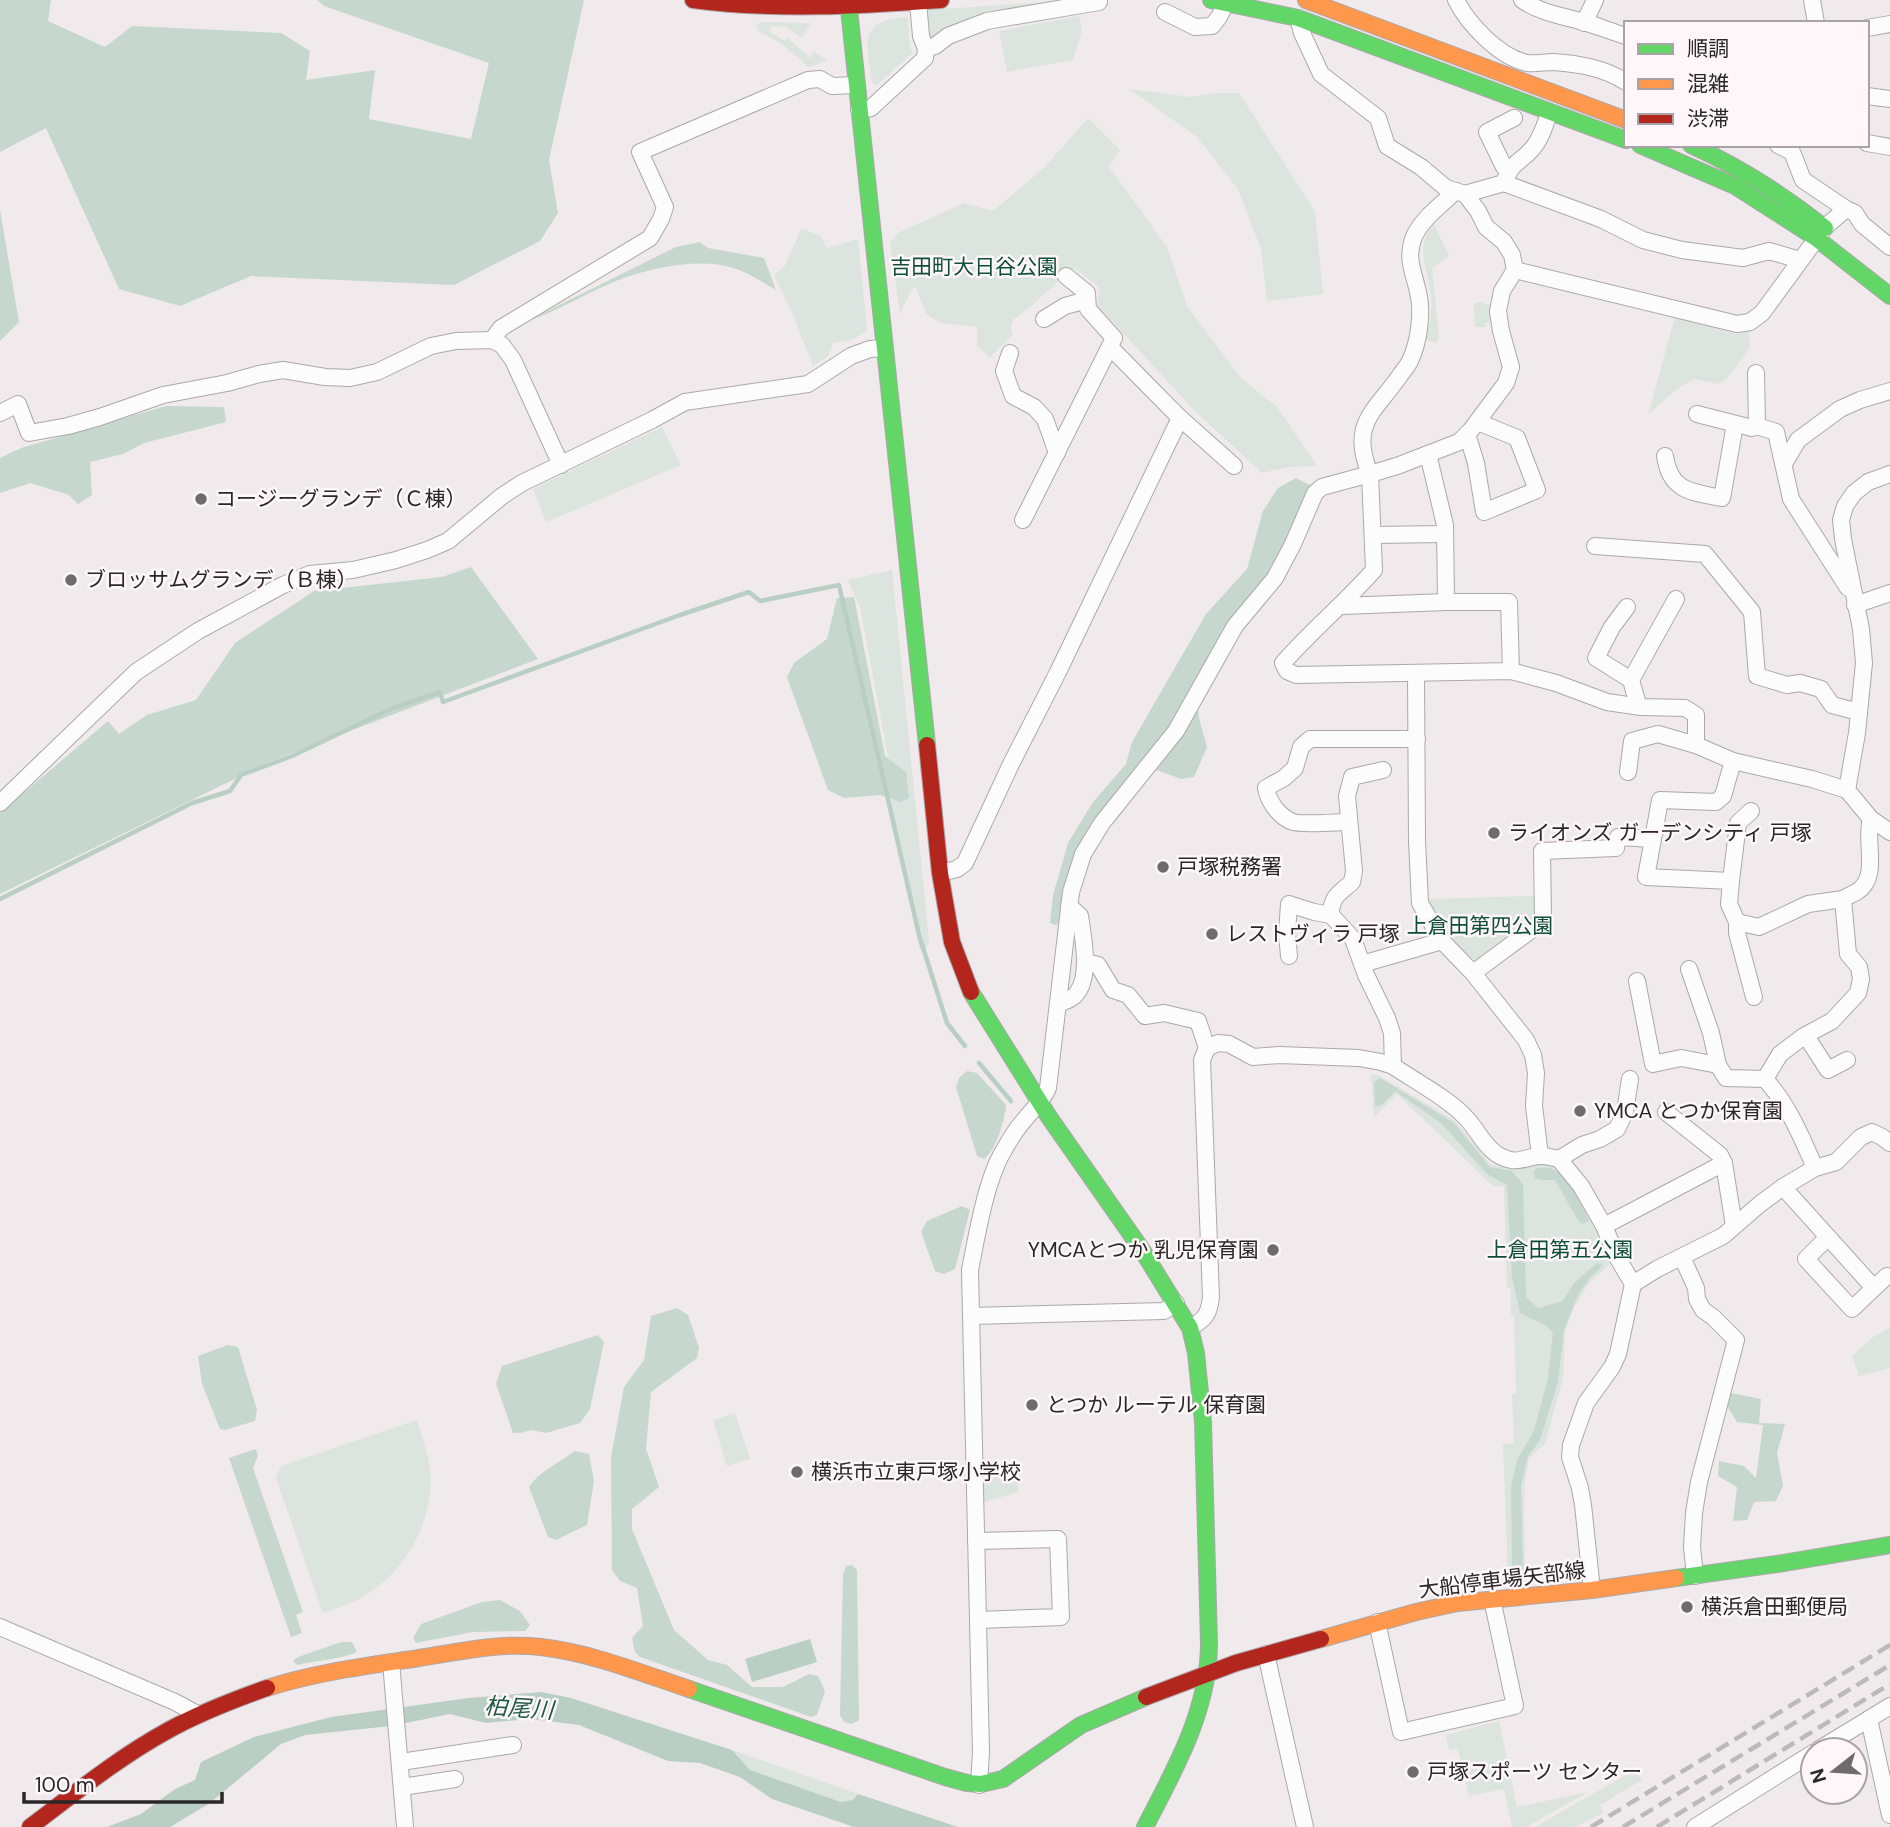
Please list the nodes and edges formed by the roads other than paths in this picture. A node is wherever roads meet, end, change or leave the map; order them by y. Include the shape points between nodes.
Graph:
1 (694, 0) edge
2 (941, 0) edge
3 (1299, 0) edge
4 (1306, 0) edge
5 (1456, 0) edge
6 (1522, 0) edge
7 (1595, 0) edge
8 (1812, 0) edge
9 (918, 2) edge
10 (1099, 2) dead end
11 (1219, 2) edge
12 (848, 4) edge
13 (1165, 12) dead end
14 (1298, 18) junction
15 (1816, 21) edge
16 (1584, 23) junction
17 (1890, 24) edge
18 (1869, 28) edge
19 (1624, 35) edge
20 (926, 49) junction
21 (1624, 81) edge
22 (856, 85) junction
23 (1869, 96) edge
24 (1890, 99) edge
25 (859, 110) junction
26 (1549, 113) junction
27 (1514, 118) dead end
28 (1624, 119) edge
29 (1624, 139) edge
30 (1869, 143) edge
31 (1645, 147) edge
32 (1695, 147) edge
33 (1782, 147) edge
34 (1801, 147) edge
35 (1890, 147) edge
36 (1796, 162) junction
37 (1507, 176) junction
38 (1460, 193) junction
39 (1846, 209) junction
40 (1820, 233) junction
41 (1890, 247) edge
42 (1800, 260) junction
43 (1515, 270) junction
44 (1066, 275) dead end
45 (1890, 279) edge
46 (1890, 296) edge
47 (1087, 300) junction
48 (1044, 319) dead end
49 (492, 340) junction
50 (1110, 347) junction
51 (884, 348) junction
52 (1010, 354) dead end
53 (1756, 373) dead end
54 (1890, 391) edge
55 (0, 413) edge
56 (1697, 414) dead end
57 (1180, 418) junction
58 (1735, 424) junction
59 (1757, 426) junction
60 (1472, 428) junction
61 (1057, 453) junction
62 (1428, 454) junction
63 (1665, 456) dead end
64 (1784, 464) junction
65 (561, 465) junction
66 (1234, 466) dead end
67 (1370, 474) junction
68 (1890, 474) edge
69 (1023, 520) dead end
70 (1445, 534) junction
71 (1373, 535) junction
72 (1595, 546) dead end
73 (1890, 593) edge
74 (1676, 599) dead end
75 (1854, 601) junction
76 (1446, 602) junction
77 (1342, 606) junction
78 (1627, 607) dead end
79 (1511, 671) junction
80 (1416, 674) junction
81 (1632, 680) junction
82 (1634, 706) junction
83 (1859, 712) junction
84 (1417, 739) junction
85 (1696, 745) junction
86 (1733, 761) junction
87 (1383, 770) dead end
88 (1628, 772) dead end
89 (1847, 790) junction
90 (0, 803) edge
91 (1751, 811) dead end
92 (1871, 819) junction
93 (1349, 822) junction
94 (1890, 832) edge
95 (1653, 839) junction
96 (940, 873) junction
97 (1731, 881) junction
98 (1843, 899) junction
99 (1069, 906) junction
100 (1331, 915) junction
101 (1737, 922) junction
102 (1442, 941) junction
103 (1289, 956) dead end
104 (1086, 962) junction
105 (1362, 964) junction
106 (1689, 969) dead end
107 (1473, 973) junction
108 (1637, 981) dead end
109 (1754, 997) dead end
110 (1058, 1004) junction
111 (1806, 1036) junction
112 (1207, 1048) junction
113 (1847, 1060) dead end
114 (1718, 1065) junction
115 (1392, 1066) junction
116 (1630, 1079) dead end
117 (1765, 1079) junction
118 (1040, 1102) junction
119 (1666, 1112) dead end
120 (1890, 1143) edge
121 (1540, 1156) junction
122 (1559, 1158) junction
123 (1724, 1163) junction
124 (1815, 1168) junction
125 (1783, 1187) junction
126 (1604, 1226) junction
127 (1734, 1226) junction
128 (1828, 1237) junction
129 (1682, 1257) junction
130 (1887, 1276) dead end
131 (1633, 1284) junction
132 (1874, 1287) junction
133 (1176, 1303) junction
134 (971, 1316) junction
135 (1190, 1328) junction
136 (976, 1541) junction
137 (1890, 1545) edge
138 (1695, 1576) junction
139 (1592, 1590) junction
140 (1492, 1599) junction
141 (978, 1620) junction
142 (1377, 1622) junction
143 (0, 1627) edge
144 (1266, 1654) junction
145 (392, 1670) junction
146 (1208, 1673) junction
147 (1890, 1706) edge
148 (199, 1715) junction
149 (1869, 1719) junction
150 (1841, 1736) edge
151 (513, 1745) dead end
152 (400, 1759) junction
153 (1799, 1762) edge
154 (455, 1779) dead end
155 (979, 1785) junction
156 (402, 1787) junction
157 (1890, 1815) edge
158 (30, 1827) edge
159 (405, 1827) edge
160 (1144, 1827) edge
161 (1305, 1827) edge
162 (1695, 1827) edge

1 - 12 street via 782,9
2 - 9 street
3 - 14 street
4 - 28 street
5 - 21 street via 1475,27 1507,55 1527,63 1591,67
6 - 16 street via 1551,15
7 - 16 street
8 - 15 street
9 - 12 street
9 - 20 street
10 - 20 street via 987,21
11 - 13 street via 1219,17 1212,26 1195,27
11 - 14 street
12 - 22 street
14 - 26 street
14 - 38 street via 1321,74 1378,118 1387,146
16 - 19 street
17 - 18 street
20 - 25 street via 921,63 871,108
22 - 25 street
22 - 49 street via 808,80 640,152 665,206 650,237 501,328
23 - 24 street
25 - 51 street
26 - 29 street
26 - 37 street via 1534,148
27 - 37 street via 1487,132
30 - 35 street
31 - 40 street via 1735,186
32 - 40 street via 1787,198
33 - 36 street via 1792,152
34 - 36 street
36 - 39 street via 1803,180
37 - 38 street
37 - 42 street via 1643,240 1744,258 1769,251
38 - 43 street via 1504,242
38 - 67 street via 1419,228 1412,241 1409,258 1420,324 1410,360 1366,419 1362,440
39 - 40 street
39 - 41 street
40 - 42 street
40 - 45 street
40 - 46 street
42 - 43 street via 1762,313 1737,324
43 - 60 street via 1502,291 1498,311 1511,366 1506,383
44 - 47 street via 1087,293
47 - 48 street
47 - 50 street via 1088,309 1114,338
49 - 55 street via 431,346 377,372 350,378 283,370 259,374 163,395 100,417 29,433 18,404
49 - 65 street via 513,360
50 - 57 street
50 - 61 street
51 - 65 street via 851,356 808,384 685,402
51 - 96 street
52 - 61 street via 1004,371 1013,396 1045,419
53 - 59 street
54 - 64 street via 1840,409 1798,440
56 - 58 street
57 - 66 street
57 - 96 street via 965,863
58 - 59 street
58 - 63 street via 1723,498 1678,486
59 - 64 street via 1776,432
60 - 60 street via 1484,512 1537,490 1517,438
60 - 62 street via 1459,442
61 - 69 street
62 - 67 street
62 - 70 street
64 - 75 street via 1791,499
65 - 90 street via 502,496 448,541 364,568 310,574 198,631 136,672
67 - 71 street
67 - 99 street via 1315,493 1275,578 1235,626 1176,731 1102,823 1083,854
68 - 75 street via 1868,482 1845,506 1843,539
70 - 71 street
70 - 76 street
71 - 77 street via 1374,570
72 - 83 street via 1705,554 1752,612 1757,676 1821,689 1832,705
73 - 75 street
74 - 81 street
75 - 83 street via 1864,663
76 - 77 street
76 - 79 street via 1509,602
77 - 80 street via 1283,663 1287,671
78 - 81 street via 1596,657
79 - 80 street
79 - 82 street via 1607,702
80 - 84 street
81 - 82 street
82 - 85 street via 1685,708 1696,715
83 - 89 street
84 - 93 street via 1310,739 1301,747 1294,768 1266,788 1267,798 1293,822
84 - 102 street via 1420,903
85 - 86 street
85 - 88 street via 1658,734 1632,741
86 - 89 street
86 - 95 street via 1723,796 1716,802 1660,800
87 - 93 street via 1352,777 1347,796
89 - 92 street
91 - 97 street via 1738,823
92 - 94 street
92 - 98 street via 1866,882
93 - 100 street via 1352,882 1335,896
95 - 97 street via 1646,877
95 - 107 street via 1618,837 1616,848 1542,851 1543,918
96 - 118 street via 951,942 966,982
97 - 101 street via 1730,904
98 - 101 street via 1808,904 1759,927
98 - 111 street via 1848,954 1859,967 1861,979 1858,993 1832,1021
99 - 104 street via 1080,916
99 - 110 street
100 - 103 street via 1289,904
100 - 105 street via 1353,939
101 - 109 street
102 - 105 street
102 - 107 street
104 - 110 street via 1079,991
104 - 112 street via 1098,965 1113,990 1128,995 1145,1016 1164,1013 1198,1021
105 - 115 street via 1392,1033
106 - 114 street
107 - 121 street via 1533,1055
108 - 114 street via 1653,1064 1681,1058
110 - 118 street via 1048,1088
111 - 113 street via 1828,1070
111 - 117 street via 1780,1054
112 - 115 street via 1229,1044 1253,1057 1359,1058
112 - 135 street via 1202,1060 1211,1297 1210,1311
114 - 117 street via 1726,1078
115 - 121 street via 1455,1108 1498,1155 1521,1161
116 - 122 street via 1625,1112 1616,1129
117 - 124 street via 1794,1118
118 - 133 street
118 - 134 street via 1015,1131 992,1180 970,1270
119 - 123 street
120 - 124 street via 1872,1132 1836,1162
121 - 122 street
122 - 126 street
123 - 126 street
123 - 127 street
124 - 125 street
125 - 127 street
125 - 128 street
126 - 131 street
127 - 129 street
128 - 132 street
128 - 132 street via 1806,1259 1852,1309
129 - 131 street
129 - 138 street via 1703,1310 1737,1340 1699,1482 1693,1536
130 - 132 street
131 - 139 street via 1618,1354 1586,1403 1570,1444 1583,1505
133 - 134 street via 1164,1311
133 - 135 street
134 - 136 street
135 - 146 street via 1203,1422
136 - 141 street
136 - 141 street via 1058,1539 1061,1618
137 - 138 street, 大船停車場矢部線
138 - 139 street, 大船停車場矢部線
139 - 140 street, 大船停車場矢部線
140 - 142 street, 大船停車場矢部線
140 - 142 street via 1515,1706 1401,1732
141 - 155 street
142 - 144 street, 大船停車場矢部線
143 - 148 street
144 - 146 street, 大船停車場矢部線
144 - 161 street
145 - 148 street via 331,1672 285,1682
145 - 152 street
145 - 155 street via 496,1647 529,1645 569,1652
146 - 155 street, 大船停車場矢部線 via 1081,1726 1003,1779
146 - 160 street via 1183,1749
147 - 149 street
148 - 158 street via 128,1755
149 - 150 street
149 - 157 street
151 - 152 street
152 - 156 street
153 - 162 street
154 - 156 street
156 - 159 street

